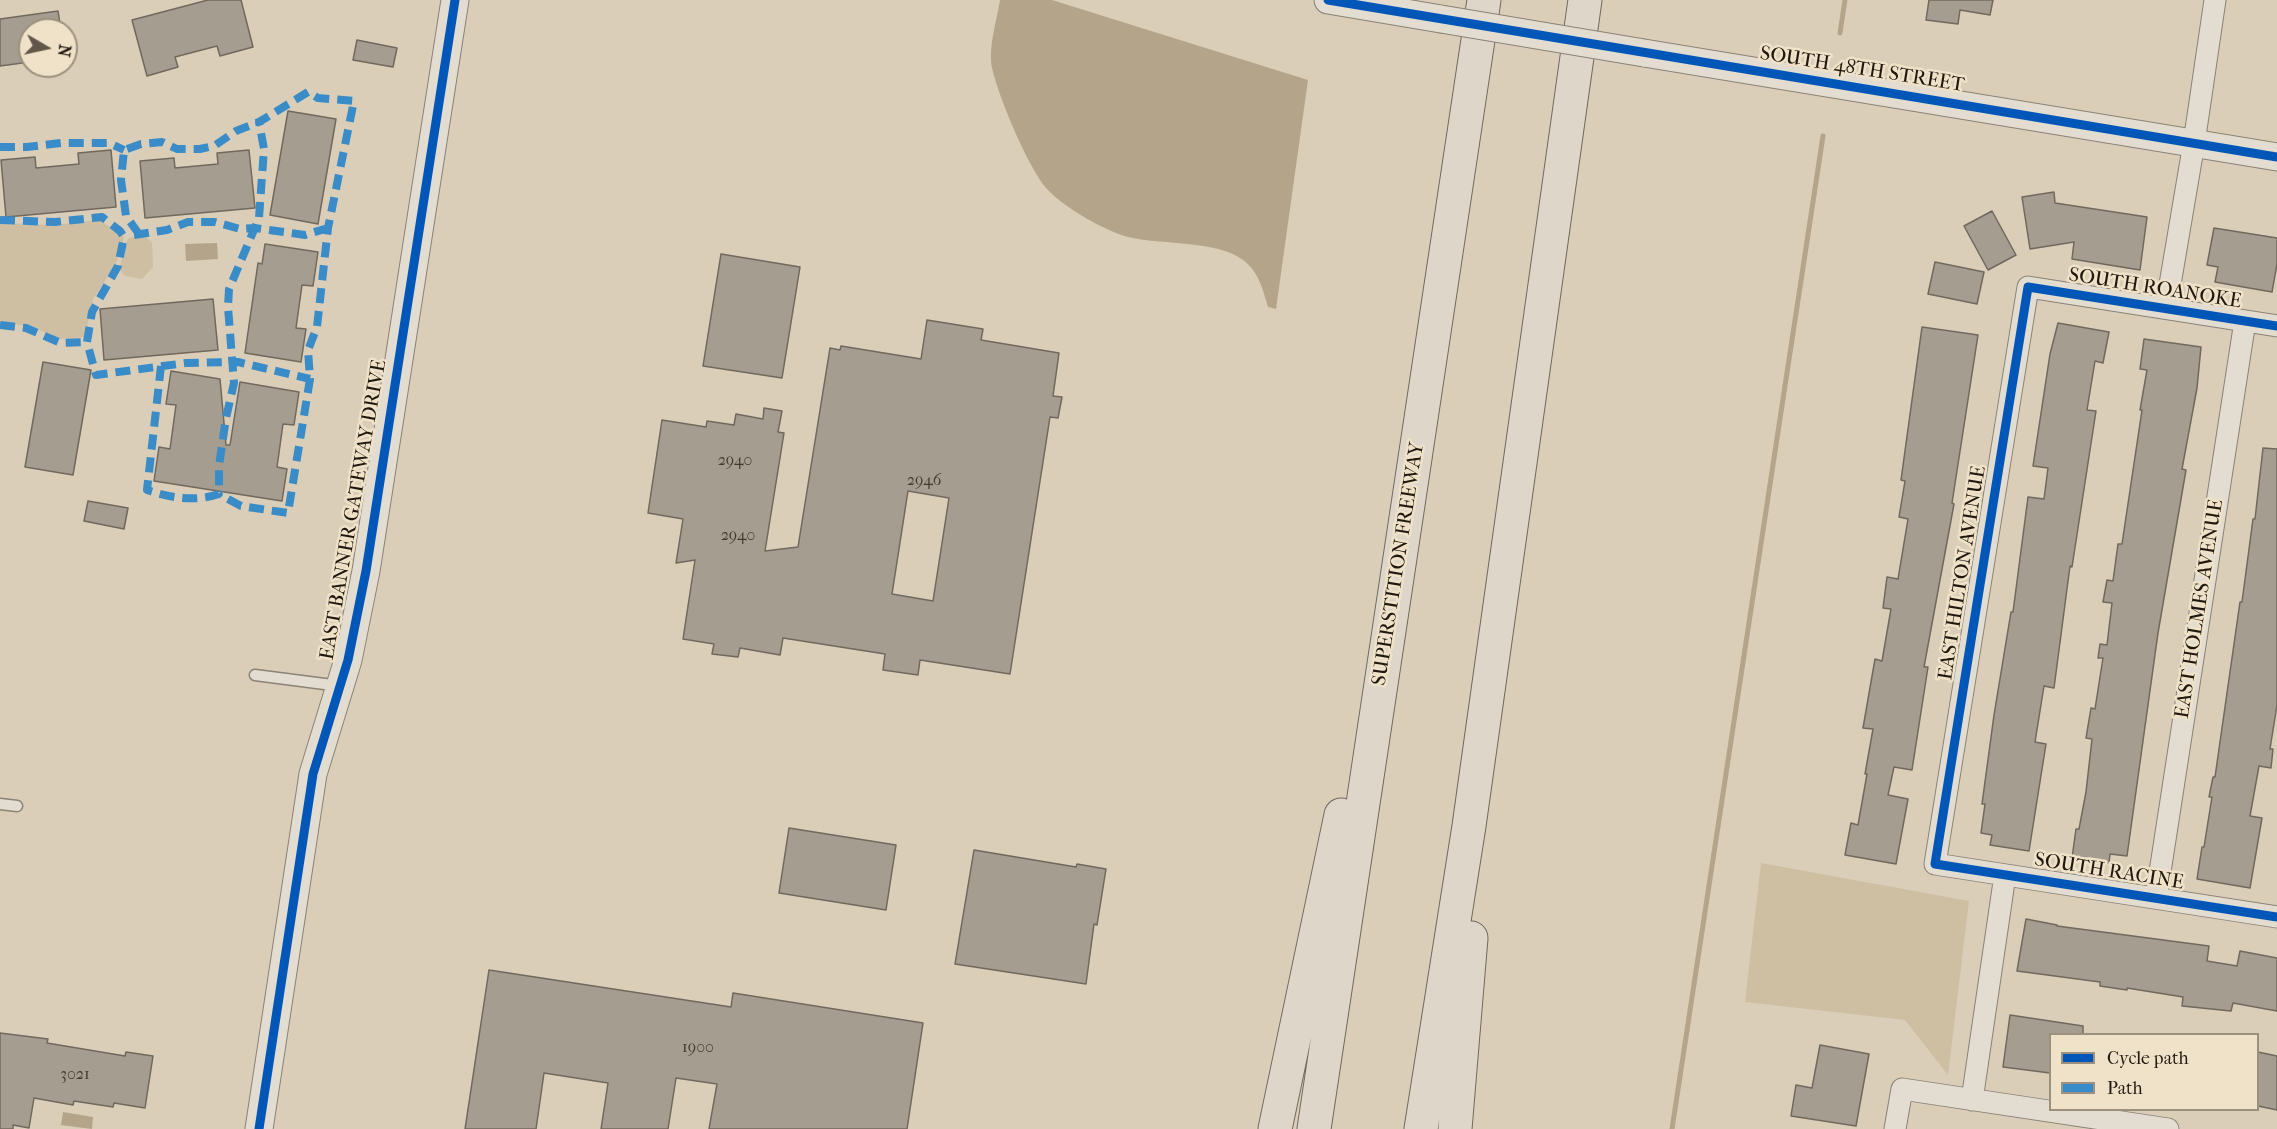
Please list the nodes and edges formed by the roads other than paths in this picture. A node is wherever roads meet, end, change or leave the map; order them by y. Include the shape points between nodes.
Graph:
1 (455, 0) edge
2 (1328, 0) edge
3 (1484, 0) edge
4 (1585, 0) edge
5 (2215, 0) edge
6 (2194, 143) junction
7 (2277, 157) edge
8 (2028, 287) joint
9 (2166, 308) junction
10 (2245, 321) junction
11 (2277, 326) edge
12 (1416, 454) junction
13 (255, 675) dead end
14 (340, 686) junction
15 (0, 804) edge
16 (17, 806) dead end
17 (1469, 826) junction
18 (1935, 864) joint
19 (2005, 875) junction
20 (2156, 898) junction
21 (2277, 917) edge
22 (1972, 1100) junction
23 (2123, 1126) edge
24 (259, 1129) edge
25 (1275, 1129) edge
26 (1314, 1129) edge
27 (1421, 1129) edge
28 (1455, 1129) edge
29 (1895, 1129) edge
30 (2168, 1129) edge

1 - 14 street, EAST BANNER GATEWAY DRIVE via 366,571
2 - 6 street, SOUTH 48TH STREET, bridge
3 - 12 highway, SUPERSTITION FREEWAY
4 - 17 highway
5 - 6 street
6 - 7 street, SOUTH 48TH STREET
6 - 9 street
8 - 9 street, SOUTH ROANOKE
8 - 18 street, EAST HILTON AVENUE
9 - 10 street, SOUTH ROANOKE
10 - 11 street, SOUTH ROANOKE
10 - 20 street, EAST HOLMES AVENUE
12 - 25 highway
12 - 26 highway, SUPERSTITION FREEWAY
13 - 14 lane
14 - 24 street, EAST BANNER GATEWAY DRIVE via 313,774
15 - 16 lane
17 - 27 highway
17 - 28 highway via 1477,868
18 - 19 street, SOUTH RACINE
19 - 20 street, SOUTH RACINE
19 - 22 street
20 - 21 street, SOUTH RACINE
22 - 23 street
22 - 29 street via 1902,1089
23 - 30 street

